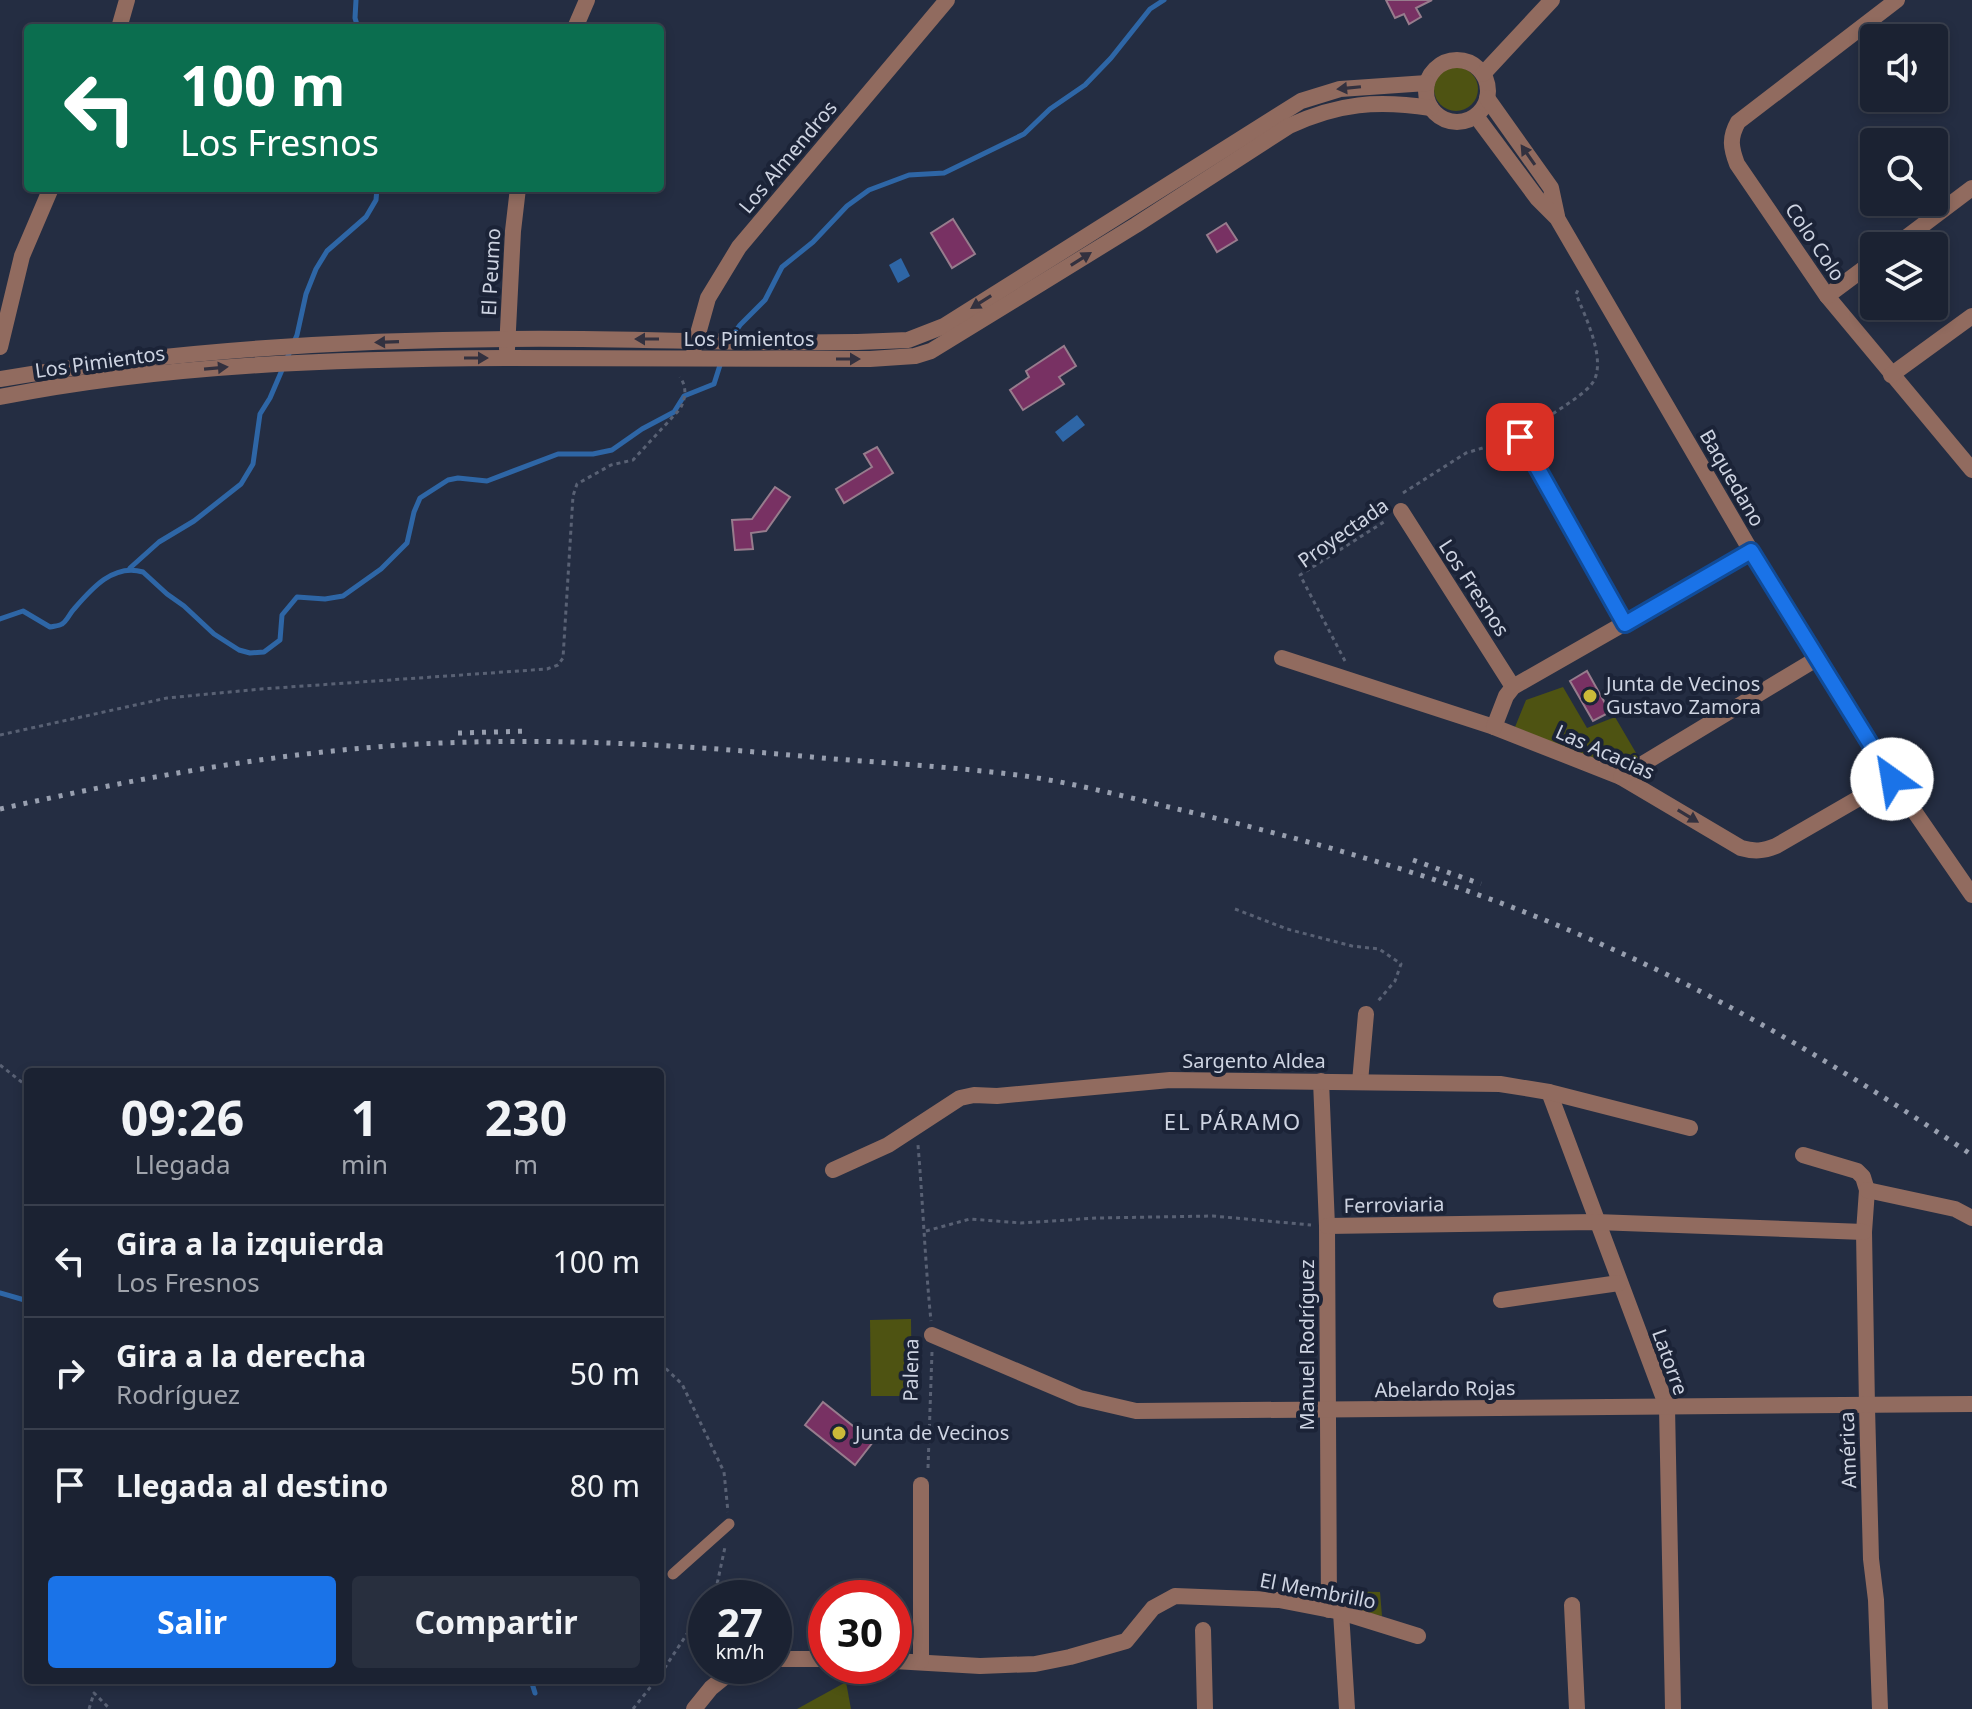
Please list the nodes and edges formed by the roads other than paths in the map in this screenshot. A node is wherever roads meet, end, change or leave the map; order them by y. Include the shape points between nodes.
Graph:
1 (127, 0) edge
2 (587, 0) edge
3 (947, 0) edge
4 (1552, 0) edge
5 (1897, 0) edge
6 (120, 24) edge
7 (577, 24) edge
8 (1483, 74) junction
9 (1427, 83) junction
10 (1487, 98) junction
11 (1431, 108) junction
12 (1476, 116) junction
13 (1972, 188) edge
14 (49, 192) edge
15 (518, 192) edge
16 (1557, 218) junction
17 (1914, 232) edge
18 (1860, 271) edge
19 (1827, 296) junction
20 (6, 298) edge
21 (1972, 316) edge
22 (507, 339) junction
23 (696, 339) junction
24 (0, 347) edge
25 (506, 358) junction
26 (692, 358) junction
27 (1891, 375) junction
28 (0, 379) edge
29 (0, 397) edge
30 (1520, 437) road end
31 (1972, 470) edge
32 (1401, 511) road end
33 (1751, 551) junction
34 (1625, 624) junction
35 (1282, 658) dead end
36 (1818, 658) junction
37 (1513, 687) junction
38 (1494, 727) junction
39 (1621, 777) junction
40 (1892, 779) junction
41 (1972, 895) edge
42 (1366, 1014) road end
43 (1321, 1081) junction
44 (1360, 1082) junction
45 (1549, 1092) junction
46 (1690, 1128) dead end
47 (1803, 1155) dead end
48 (833, 1170) dead end
49 (1867, 1190) junction
50 (1972, 1218) edge
51 (1596, 1222) junction
52 (1327, 1226) junction
53 (1864, 1232) junction
54 (1619, 1283) junction
55 (1501, 1300) dead end
56 (932, 1335) road end
57 (1972, 1404) edge
58 (1667, 1407) junction
59 (1867, 1407) junction
60 (1328, 1410) junction
61 (921, 1485) road end
62 (729, 1524) road end
63 (673, 1574) dead end
64 (1572, 1605) dead end
65 (1335, 1611) junction
66 (1203, 1630) dead end
67 (1418, 1636) dead end
68 (912, 1661) edge
69 (921, 1661) junction
70 (716, 1684) edge
71 (694, 1709) edge
72 (1205, 1709) edge
73 (1347, 1709) edge
74 (1577, 1709) edge
75 (1673, 1709) edge
76 (1880, 1709) edge

1 - 6 street
2 - 7 street
3 - 23 street, Los Almendros via 739,247 708,298
4 - 8 street
5 - 19 street, Colo Colo via 1738,122 1730,139 1737,164
8 - 9 street via 1467,61 1447,61
8 - 10 street
9 - 11 street
9 -> 23 street, Los Pimientos via 1340,89 1301,101 924,335 873,342
10 - 12 street
16 -> 10 street via 1551,188
11 - 12 street via 1451,121
26 -> 11 street, Los Pimientos via 893,359 931,351 1299,122 1360,104
12 - 16 street
13 - 17 street
14 - 20 street
15 - 22 street, El Peumo
16 - 33 street, Baquedano
18 - 19 street
19 - 27 street, Colo Colo
20 - 24 street
21 - 27 street
23 -> 22 street, Los Pimientos
22 - 25 street, El Peumo
22 -> 28 street, Los Pimientos via 307,345
23 - 26 street, Los Almendros
25 - 26 street, Los Pimientos
29 -> 25 street, Los Pimientos via 102,380 296,361
27 - 31 street, Colo Colo
30 - 34 street
32 - 37 street, Los Fresnos
33 - 34 street
33 - 36 street, Baquedano
34 - 37 street
35 - 38 street, Las Acacias
36 - 39 street
36 - 40 street, Baquedano
37 - 38 street
38 - 39 street, Las Acacias
39 -> 40 street, Las Acacias via 1741,848 1762,851
40 - 41 street, Baquedano
42 - 44 street
43 - 44 street, Sargento Aldea
43 - 48 street, Sargento Aldea via 1170,1080 974,1095
43 - 52 street, Manuel Rodríguez
44 - 45 street, Sargento Aldea via 1500,1084
45 - 46 street, Sargento Aldea
45 - 51 street, Latorre
47 - 49 street via 1857,1171
49 - 50 street via 1955,1209
49 - 53 street, América
51 - 52 street, Ferroviaria
51 - 53 street, Ferroviaria
51 - 54 street, Latorre
52 - 60 street, Manuel Rodríguez
53 - 59 street, América
54 - 55 street
54 - 58 street, Latorre
56 - 60 street, Abelardo Rojas via 1106,1406 1163,1412
57 - 59 street, Abelardo Rojas
58 - 59 street, Abelardo Rojas
58 - 60 street, Abelardo Rojas
58 - 75 street, Latorre
59 - 76 street, América
60 - 65 street, Manuel Rodríguez
61 - 69 street
62 - 63 lane
64 - 74 street
65 - 67 street, El Membrillo
65 - 69 street, El Membrillo via 1279,1600 1175,1596 1153,1608 1126,1641 1110,1648 1035,1664
65 - 73 street, Manuel Rodríguez
66 - 72 street
68 - 69 street, El Membrillo
70 - 71 street

